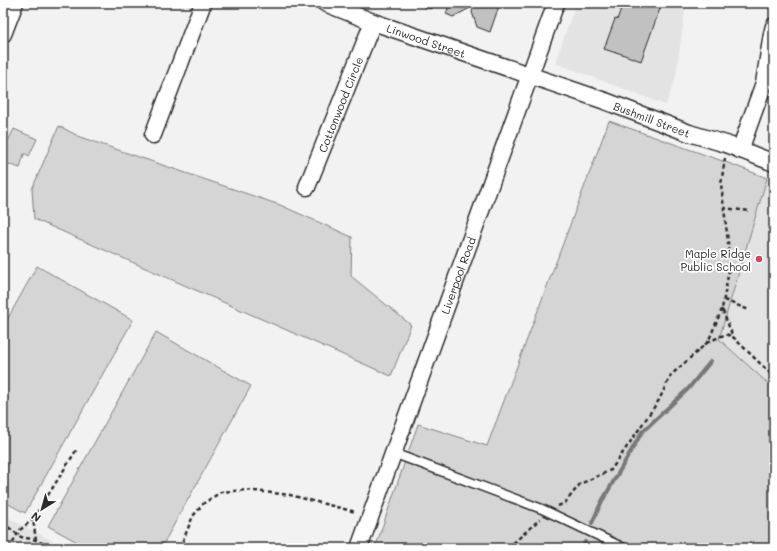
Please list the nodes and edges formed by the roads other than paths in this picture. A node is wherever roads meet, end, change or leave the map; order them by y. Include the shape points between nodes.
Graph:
1 (15, 3) edge
2 (203, 3) edge
3 (325, 3) edge
4 (556, 3) edge
5 (373, 22) junction
6 (774, 26) edge
7 (3, 34) edge
8 (529, 76) junction
9 (154, 136) dead end
10 (733, 147) junction
11 (774, 164) edge
12 (307, 187) dead end
13 (393, 453) junction
14 (359, 548) edge
15 (624, 548) edge

1 - 7 street
2 - 9 street
3 - 5 street, Linwood Street
4 - 8 street, Liverpool Road
5 - 8 street, Linwood Street
5 - 12 street, Cottonwood Circle
6 - 10 street via 764,83
8 - 10 street, Bushmill Street
8 - 13 street, Liverpool Road
10 - 11 street, Bushmill Street
13 - 14 street, Liverpool Road
13 - 15 lane via 548,512

